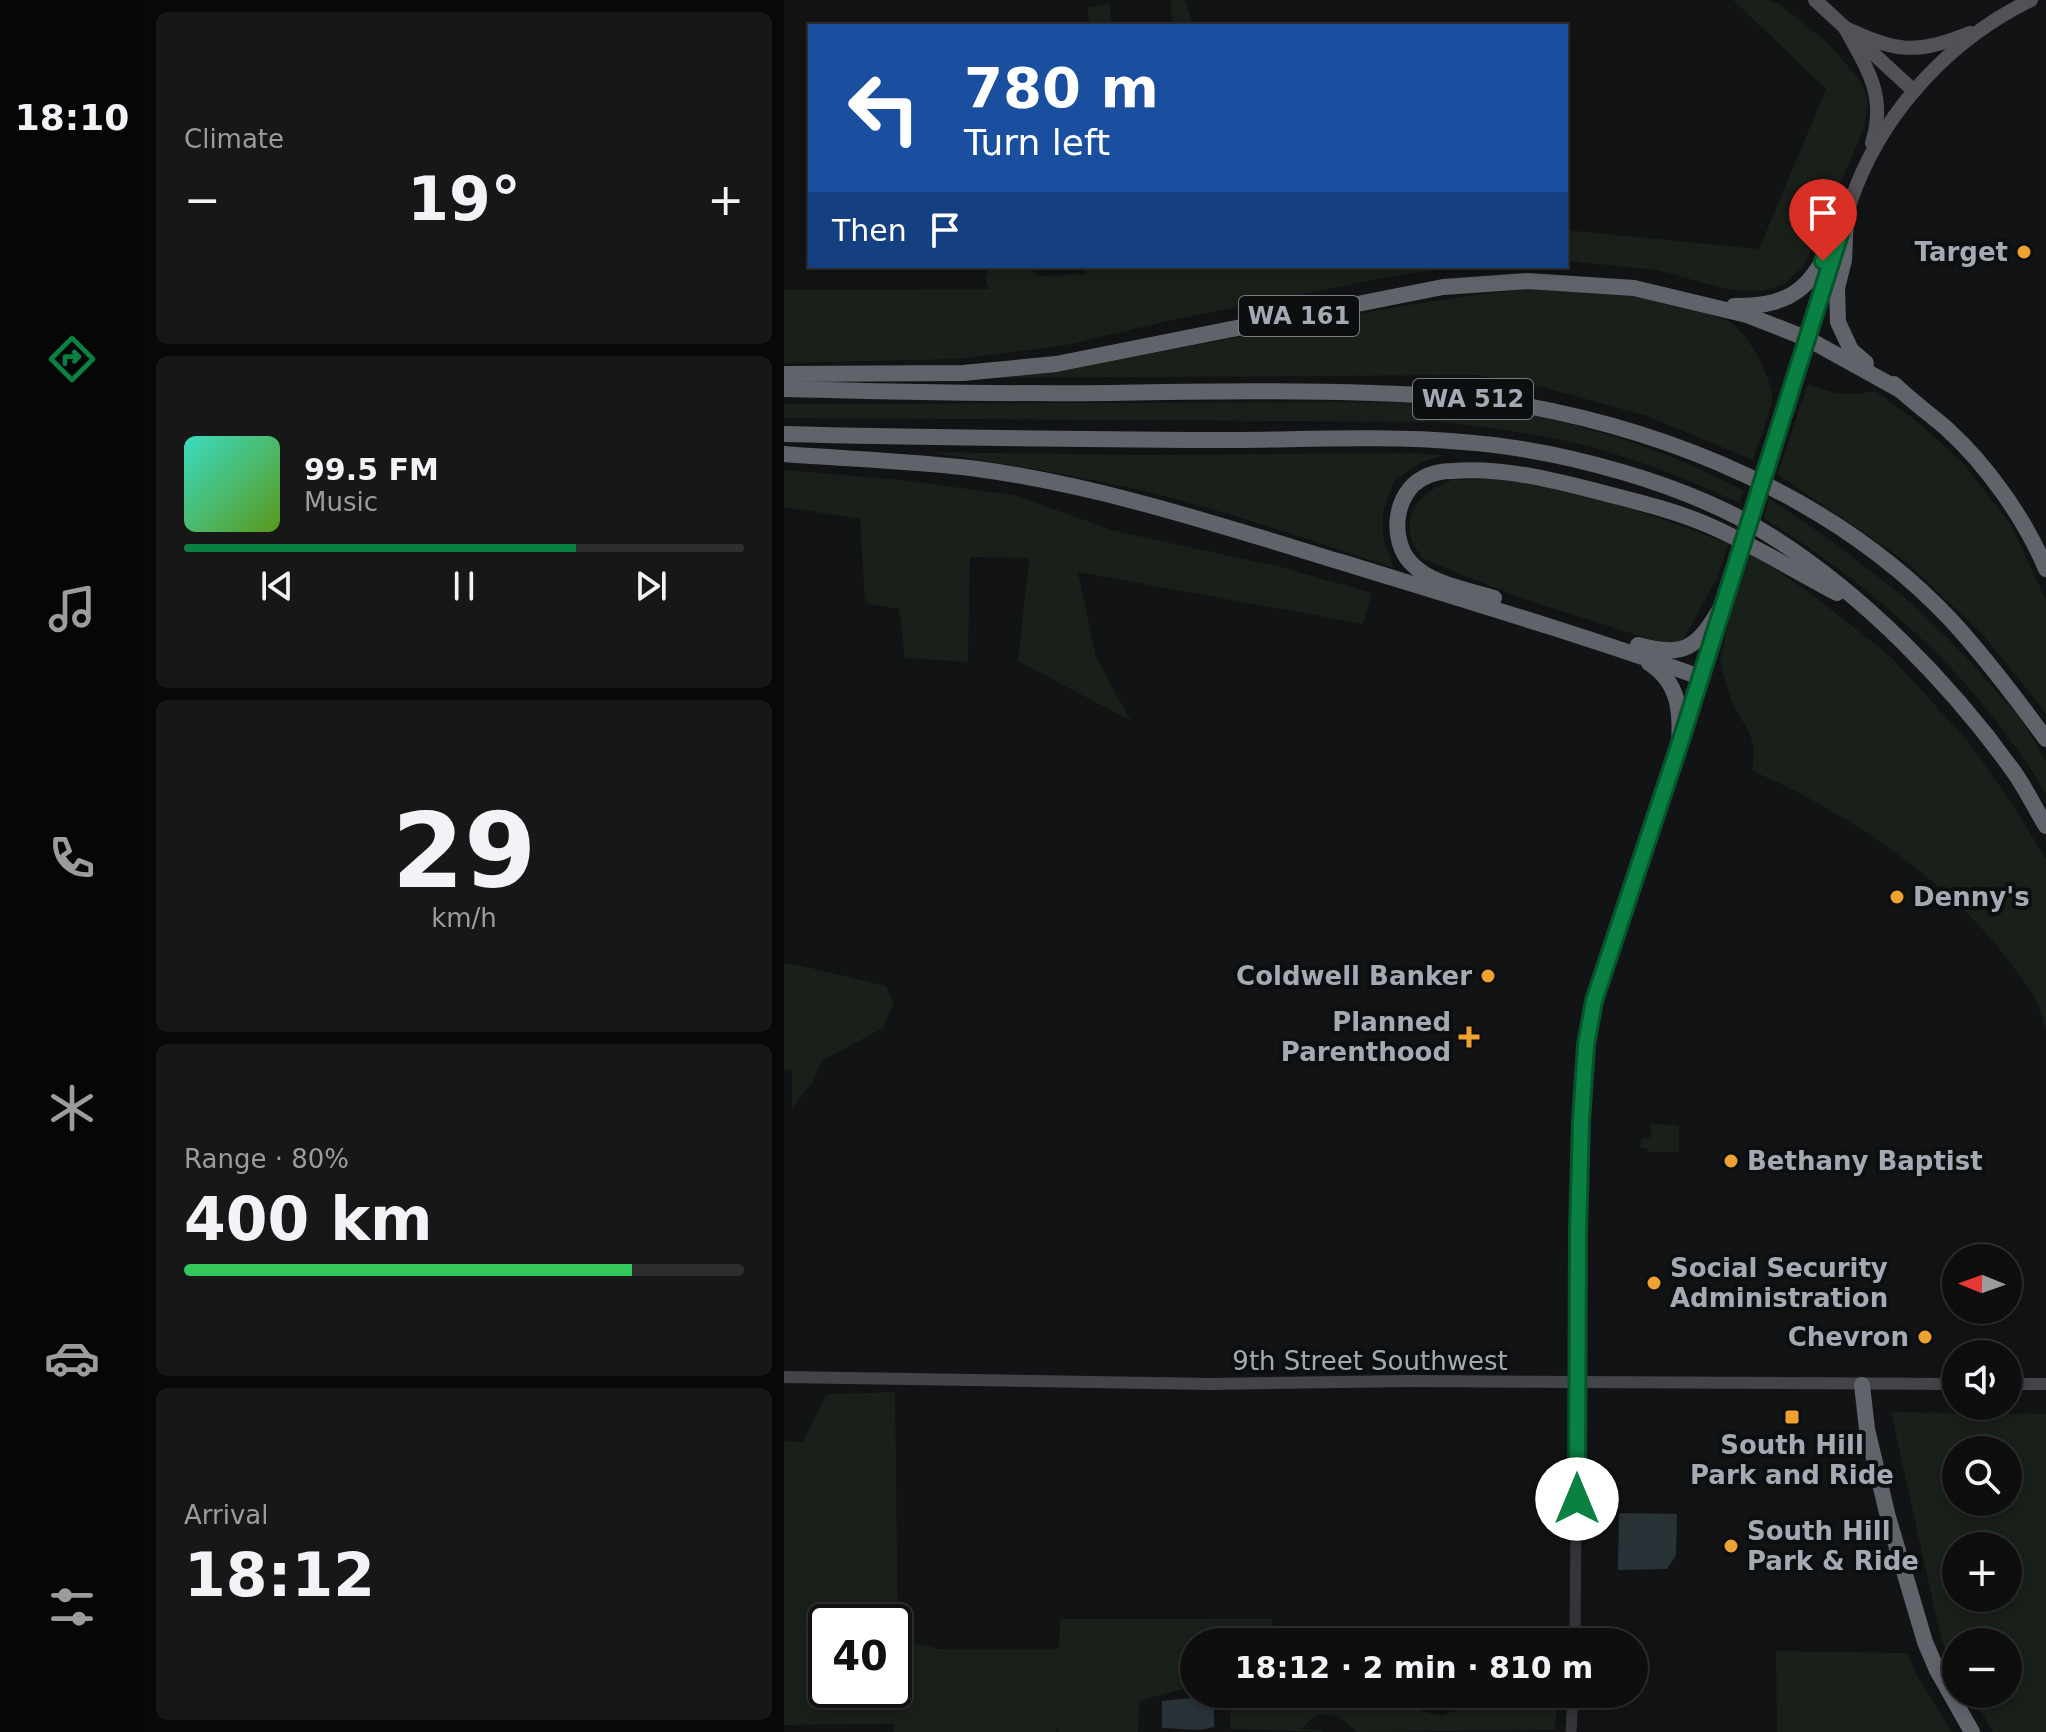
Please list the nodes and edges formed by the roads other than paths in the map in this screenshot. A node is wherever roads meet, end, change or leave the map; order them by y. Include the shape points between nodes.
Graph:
1 (1815, 0) edge
2 (2031, 0) edge
3 (1985, 27) junction
4 (1845, 28) junction
5 (1914, 91) junction
6 (1865, 166) junction
7 (1846, 215) junction
8 (1704, 303) junction
9 (1808, 339) junction
10 (784, 374) edge
11 (784, 389) edge
12 (1900, 390) junction
13 (784, 434) edge
14 (784, 454) edge
15 (2046, 569) edge
16 (1864, 608) junction
17 (1720, 609) junction
18 (1619, 648) junction
19 (1700, 677) junction
20 (2046, 739) edge
21 (1679, 746) junction
22 (2046, 826) edge
23 (784, 1377) edge
24 (1577, 1383) junction
25 (1942, 1384) edge
26 (2022, 1384) edge
27 (2046, 1384) edge
28 (1862, 1385) junction
29 (1575, 1628) edge
30 (1572, 1708) edge
31 (1571, 1732) edge
32 (1972, 1732) edge

1 - 4 main road
2 - 3 main road
3 - 4 main road via 1936,45 1906,49
3 - 5 main road
4 - 5 main road
4 - 6 main road via 1877,92 1877,123
5 - 6 main road
6 - 7 main road
7 - 8 highway via 1823,261 1789,297 1762,305
7 - 9 main road
7 - 12 highway via 1838,322 1851,350
8 - 9 highway, WA 161
8 - 10 highway, WA 161 via 1600,284 1463,283 1056,364 963,373
9 - 12 highway
9 - 17 main road, bridge
11 - 20 highway, WA 512 via 1432,395 1501,402 1620,428 1741,472 1857,541 1949,618
12 - 15 highway via 1978,463 2028,533
13 - 16 highway, WA 512 via 1389,439 1532,452 1659,485 1727,512 1799,555
14 - 18 highway via 977,469 1067,486 1190,517
16 - 17 highway via 1707,524 1542,478 1481,470 1440,472 1417,482 1399,511 1402,551 1412,565 1437,579 1640,645 1671,652 1689,647 1707,632
16 - 22 highway, WA 512 via 1957,700 2015,773
17 - 19 main road
18 - 19 highway
18 - 21 highway via 1653,665 1670,683 1680,712
19 - 21 street
21 - 24 street via 1600,982 1586,1045
23 - 24 main road, 9th Street Southwest
24 - 28 main road, 9th Street Southwest
24 - 29 street
25 - 28 main road, 9th Street Southwest
26 - 27 main road
28 - 32 highway via 1884,1501 1925,1642
30 - 31 street

